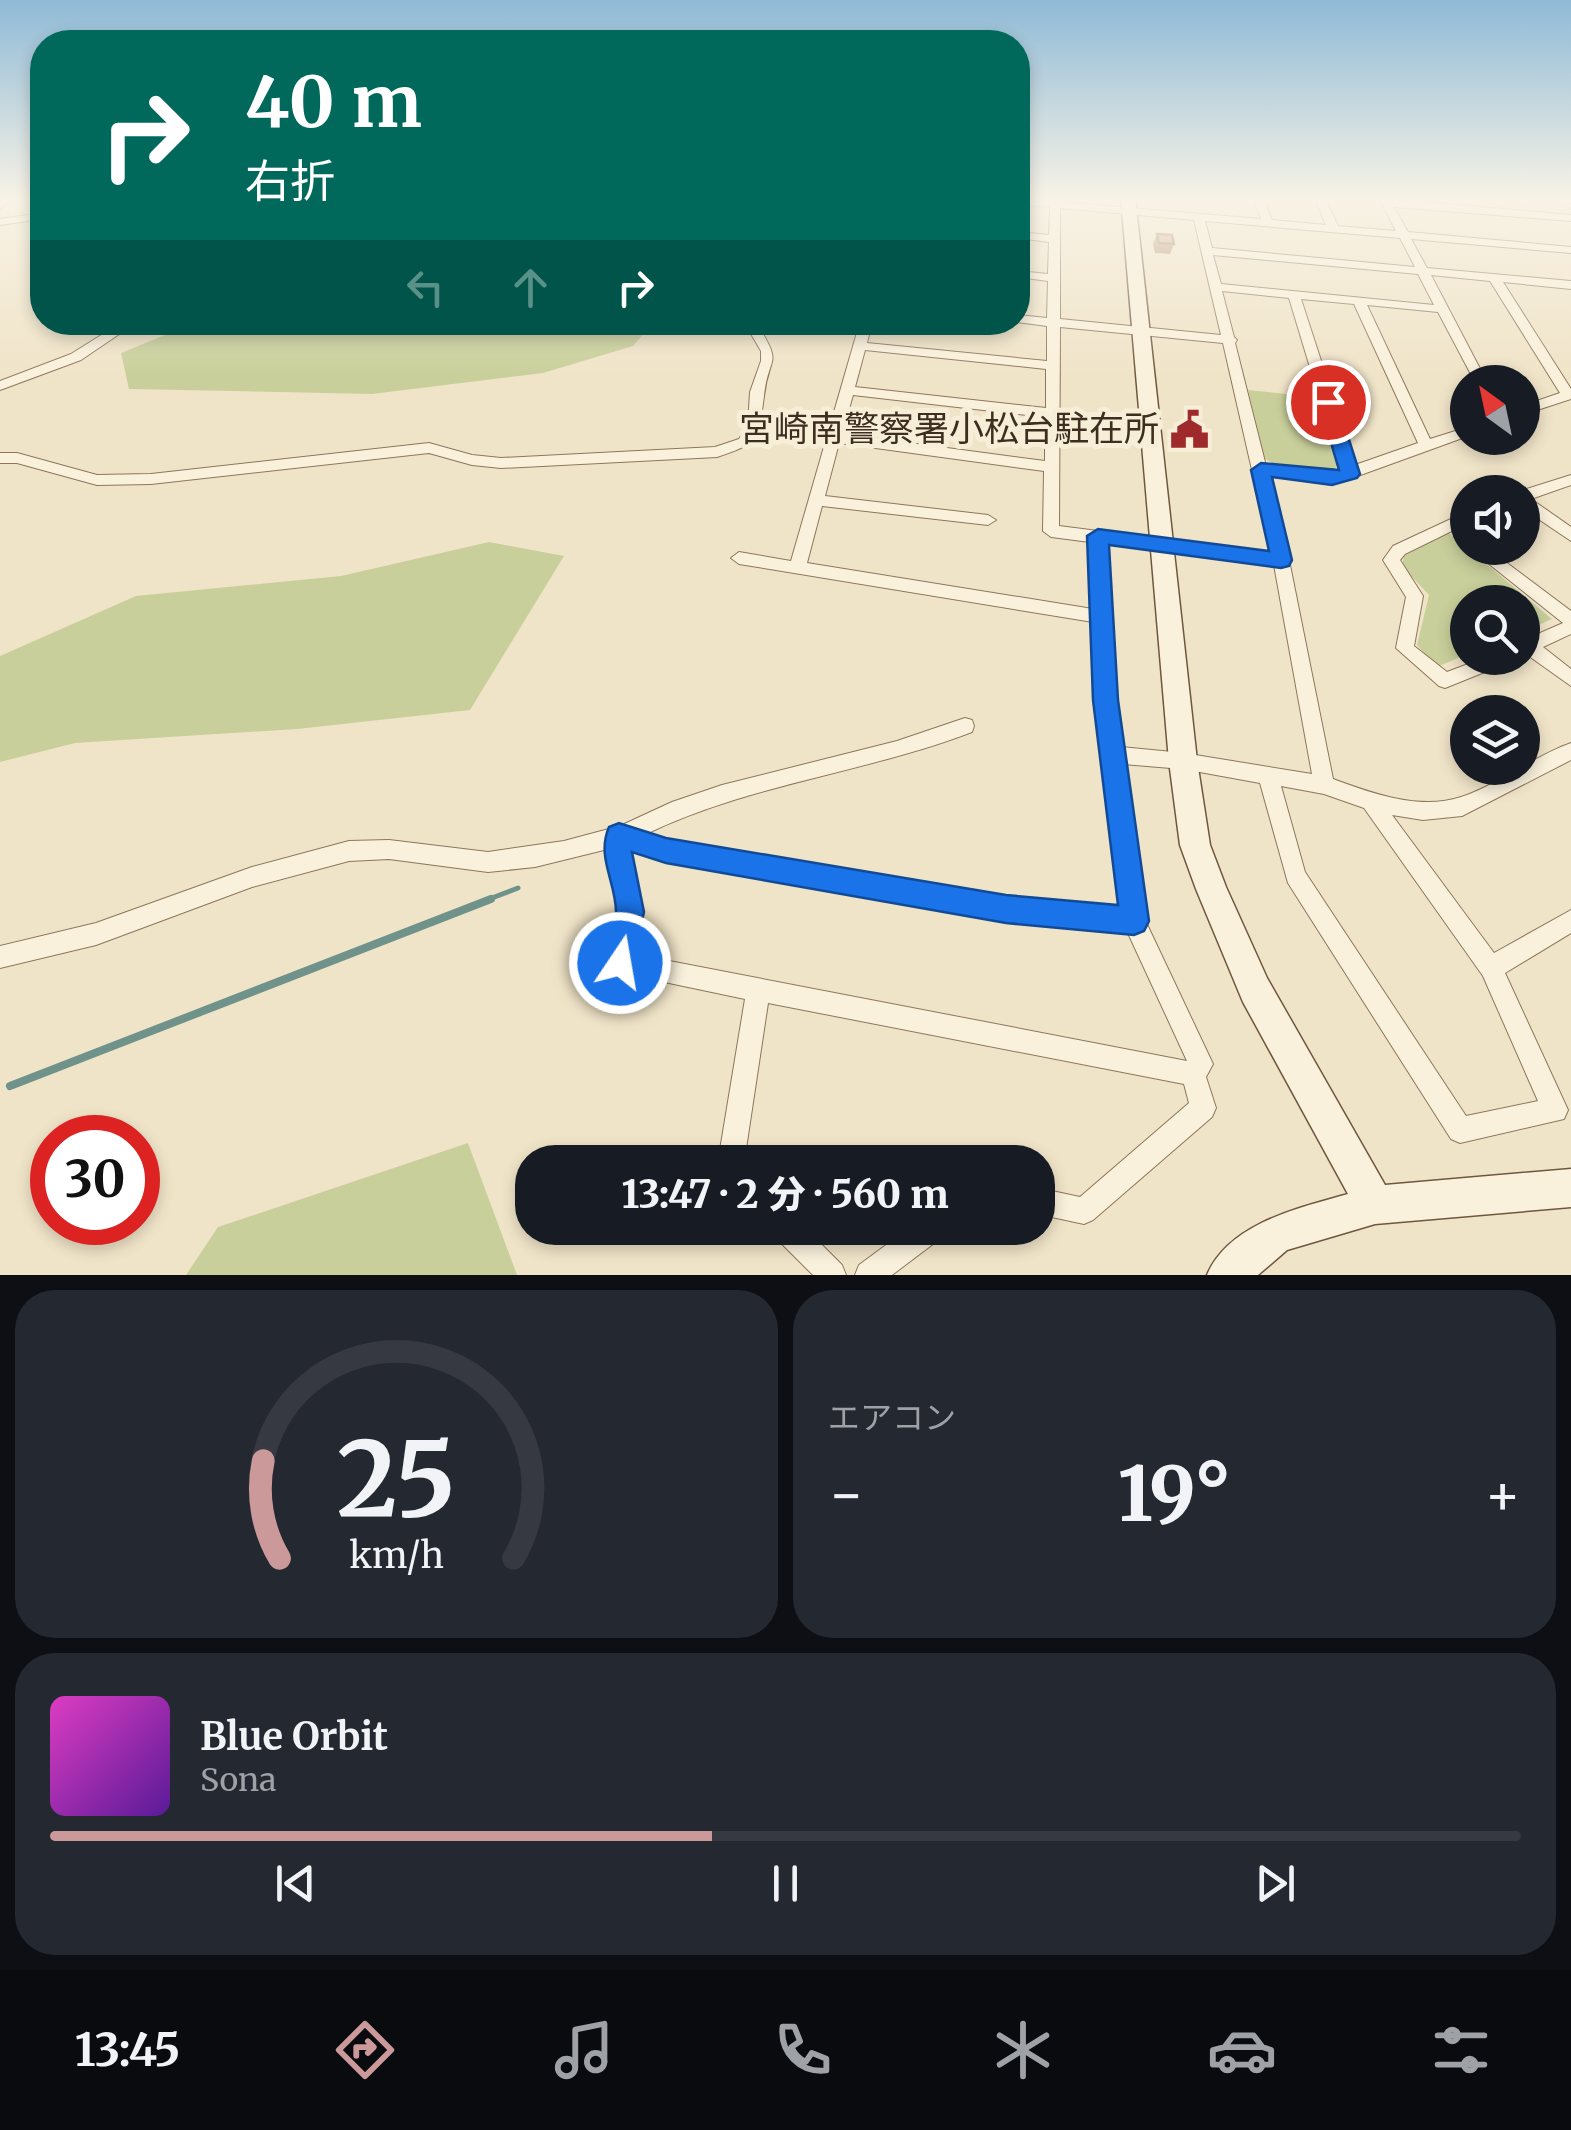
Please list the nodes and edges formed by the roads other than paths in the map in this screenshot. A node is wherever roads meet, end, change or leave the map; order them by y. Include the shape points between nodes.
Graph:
1 (1054, 258) edge
2 (1135, 258) edge
3 (1212, 258) edge
4 (1285, 258) edge
5 (1413, 258) edge
6 (1420, 271) junction
7 (1030, 275) edge
8 (1053, 278) junction
9 (1495, 279) junction
10 (1571, 286) edge
11 (1218, 287) junction
12 (1294, 294) junction
13 (1359, 301) junction
14 (1442, 309) junction
15 (1030, 320) edge
16 (1052, 322) junction
17 (1144, 332) junction
18 (111, 335) edge
19 (758, 335) edge
20 (863, 335) edge
21 (1231, 340) junction
22 (860, 346) junction
23 (1473, 365) edge
24 (1052, 366) junction
25 (0, 386) edge
26 (848, 390) junction
27 (1540, 405) edge
28 (1052, 413) junction
29 (834, 438) junction
30 (1450, 438) edge
31 (1427, 447) junction
32 (0, 458) edge
33 (1052, 467) junction
34 (1261, 470) junction
35 (1350, 474) junction
36 (1571, 480) edge
37 (1540, 491) edge
38 (816, 500) junction
39 (1540, 512) edge
40 (988, 520) dead end
41 (1450, 523) edge
42 (1446, 524) junction
43 (1450, 527) edge
44 (1571, 535) edge
45 (1098, 536) junction
46 (1163, 546) junction
47 (739, 558) dead end
48 (1281, 560) junction
49 (1498, 565) edge
50 (798, 566) junction
51 (1102, 616) junction
52 (1571, 623) edge
53 (1540, 640) edge
54 (1540, 657) edge
55 (1459, 675) edge
56 (1571, 679) edge
57 (965, 726) dead end
58 (1571, 750) edge
59 (1113, 755) junction
60 (1184, 761) junction
61 (1268, 778) junction
62 (1324, 785) junction
63 (1371, 802) junction
64 (619, 836) junction
65 (1134, 921) junction
66 (1571, 921) edge
67 (0, 957) edge
68 (1490, 968) junction
69 (758, 992) junction
70 (1193, 1074) junction
71 (733, 1145) edge
72 (1571, 1188) edge
73 (1055, 1205) edge
74 (1375, 1206) junction
75 (803, 1245) edge
76 (909, 1245) edge
77 (832, 1275) edge
78 (869, 1275) edge
79 (1227, 1275) edge

1 - 8 street
2 - 17 street
3 - 11 street
4 - 6 street
5 - 6 street
6 - 9 street
6 - 14 street
7 - 8 street
8 - 16 street
9 - 10 street
9 - 27 street via 1566,388 1568,395
11 - 12 street
11 - 21 street
12 - 13 street
12 - 35 street
13 - 14 street
13 - 31 street
14 - 23 street
15 - 16 street
16 - 17 street
16 - 24 street
17 - 21 street
17 - 46 street
18 - 25 street via 76,357
19 - 32 street via 768,362 754,426 744,442 717,452 502,463 429,448 96,480
20 - 22 street
21 - 34 street
22 - 24 street
22 - 26 street
24 - 28 street
26 - 28 street
26 - 29 street
28 - 33 street
29 - 33 street
29 - 38 street
30 - 31 street
31 - 35 street
33 - 45 street via 1051,532
34 - 35 street
34 - 48 street
36 - 37 street
38 - 40 street
38 - 50 street
39 - 44 street
41 - 42 street
42 - 43 street
42 - 55 street via 1391,560 1415,596 1405,648 1444,681
45 - 46 street
45 - 51 street
46 - 48 street
46 - 60 street
47 - 50 street
48 - 62 street
49 - 52 street
50 - 51 street
51 - 59 street
52 - 53 street
54 - 56 street
57 - 64 street via 916,747 687,805
58 - 63 street via 1462,807 1423,811
59 - 60 street
59 - 65 street
60 - 61 street
60 - 74 street via 1195,846 1211,889 1255,990
61 - 62 street
61 - 68 street via 1296,876 1460,1130 1555,1110
62 - 63 street
63 - 68 street
64 - 65 street via 666,850 1006,909
64 - 67 street via 503,862 353,850 95,934
64 - 69 street via 630,912 620,963
65 - 70 street via 1201,1064
66 - 68 street
69 - 70 street
69 - 71 street
70 - 73 street via 1204,1108 1084,1211
72 - 74 street
74 - 79 street via 1276,1234
75 - 77 street
76 - 78 street

